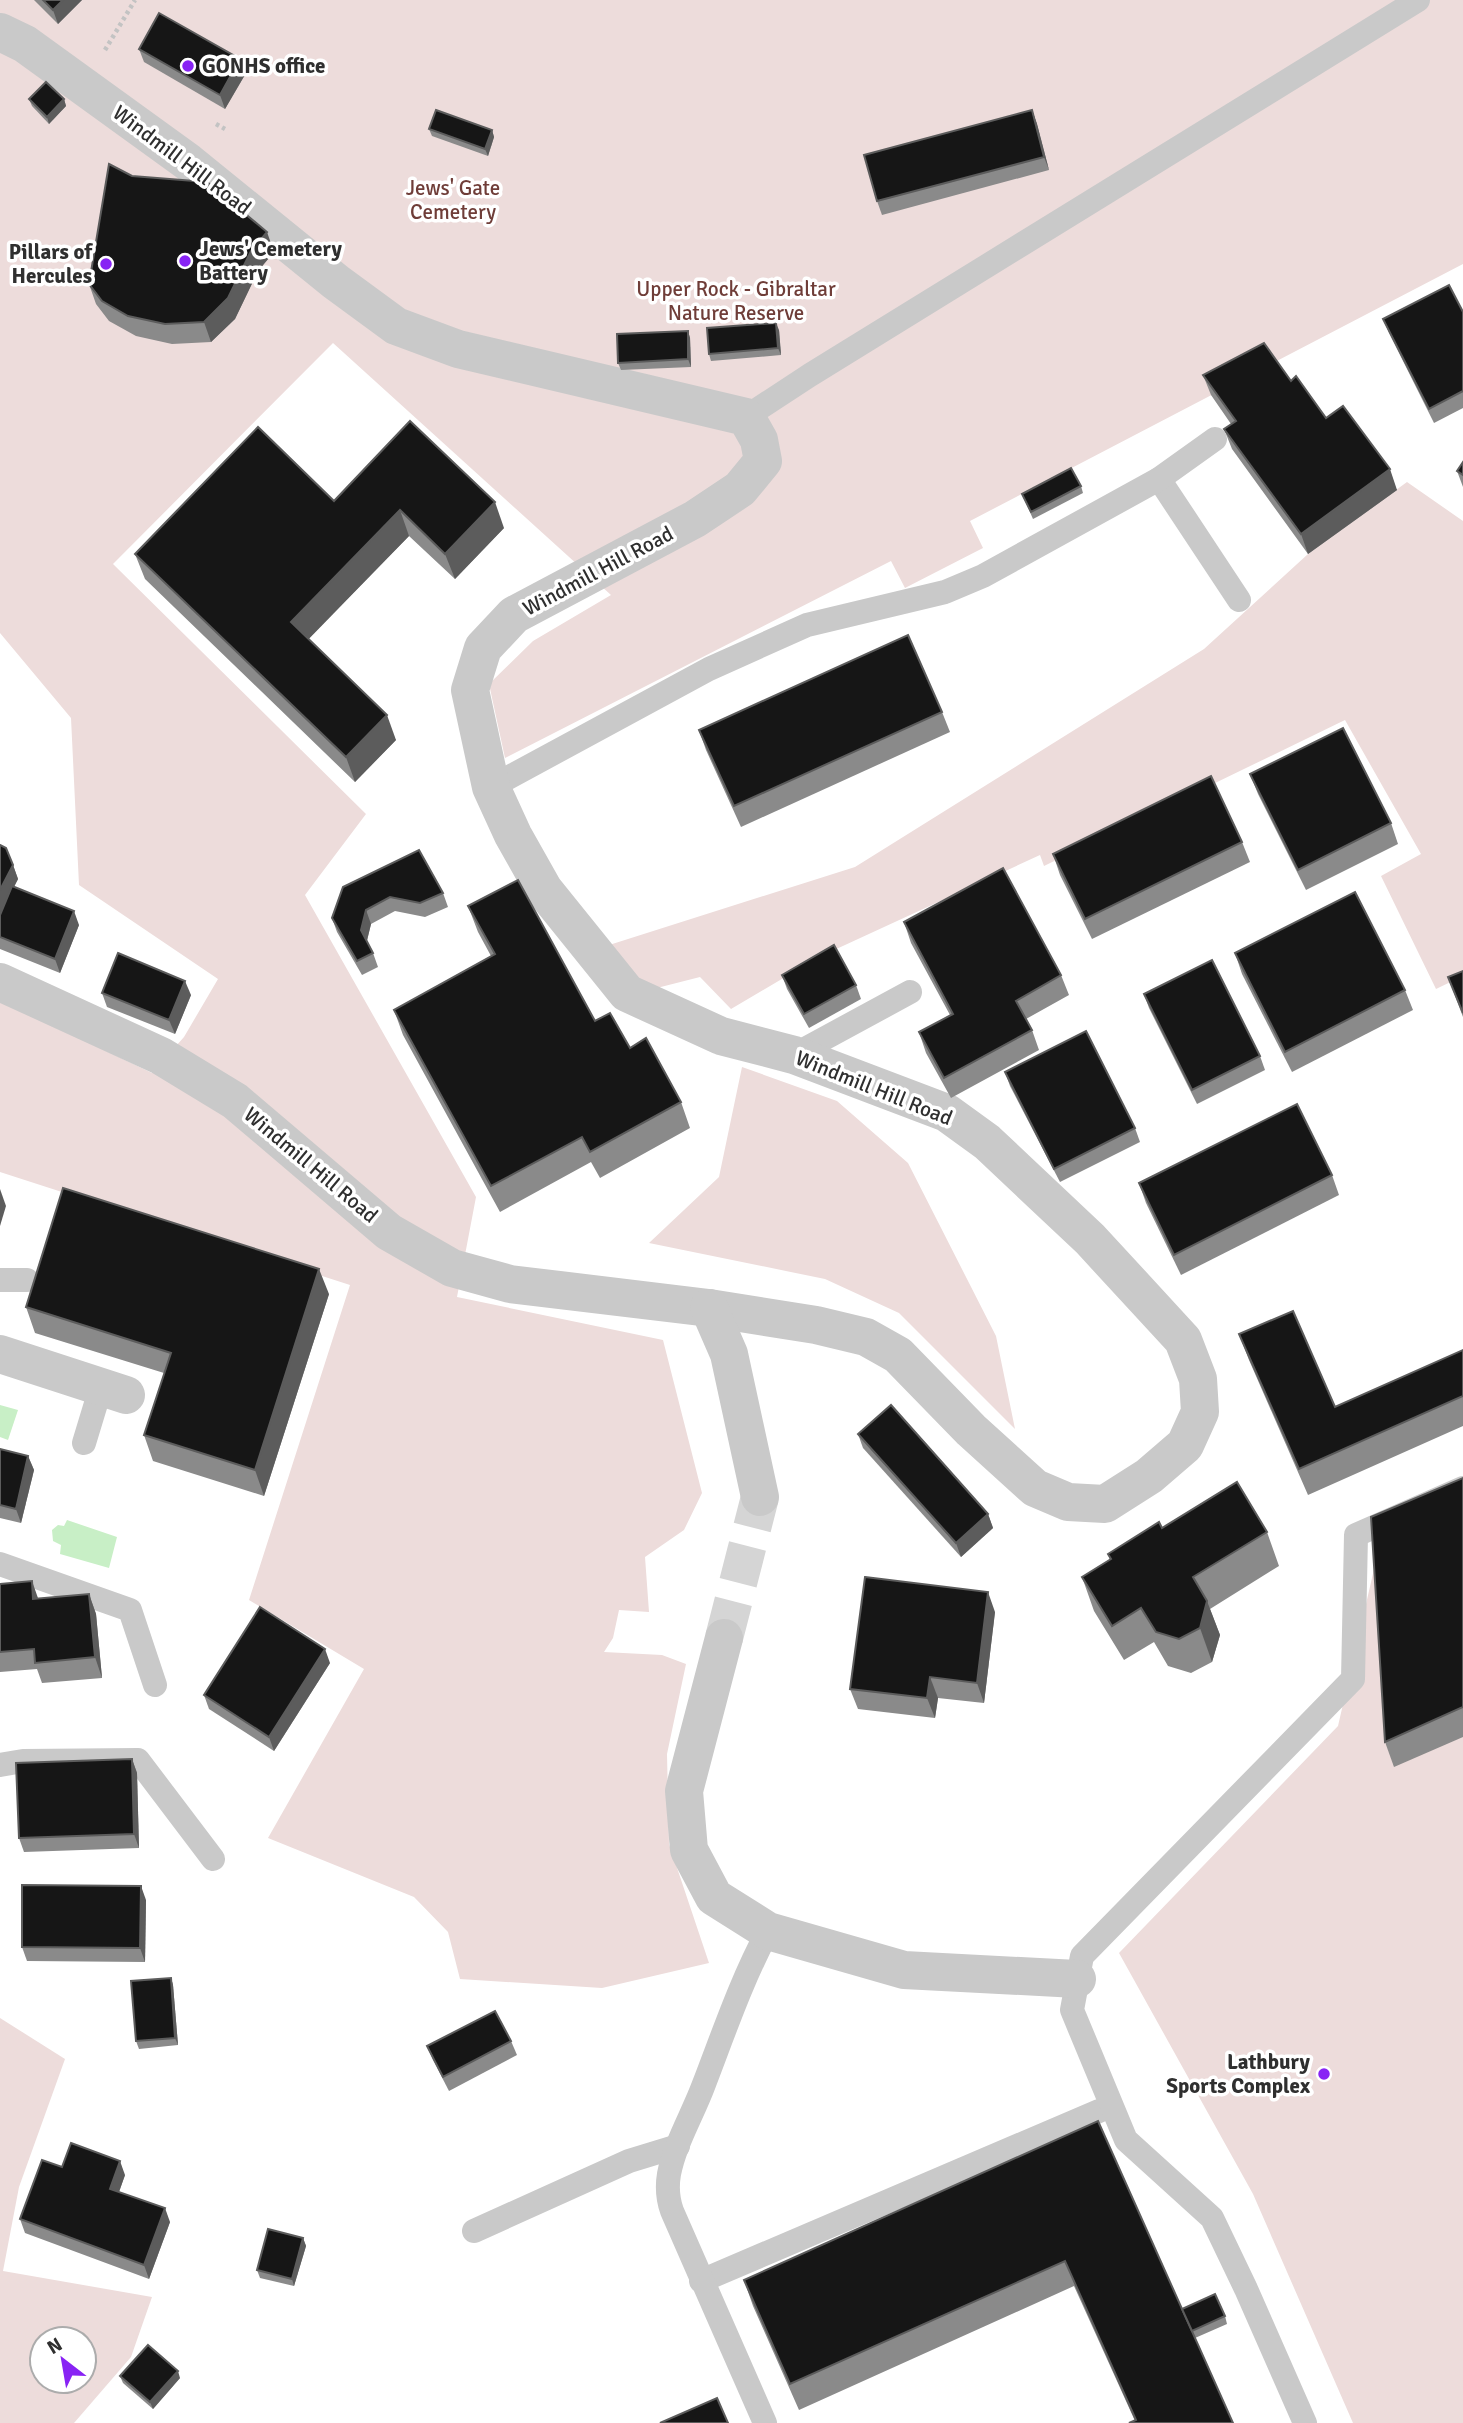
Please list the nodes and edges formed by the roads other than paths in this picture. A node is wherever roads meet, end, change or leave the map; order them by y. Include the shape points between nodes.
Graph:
1 (1418, 0) edge
2 (6, 36) edge
3 (746, 417) junction
4 (1215, 439) dead end
5 (1158, 479) junction
6 (1239, 600) dead end
7 (491, 787) junction
8 (0, 982) edge
9 (911, 992) dead end
10 (794, 1055) junction
11 (0, 1280) edge
12 (27, 1280) dead end
13 (709, 1308) junction
14 (0, 1354) edge
15 (113, 1391) joint
16 (85, 1443) dead end
17 (1463, 1488) edge
18 (760, 1497) tunnel mouth
19 (0, 1564) edge
20 (724, 1639) tunnel mouth
21 (155, 1685) dead end
22 (0, 1765) edge
23 (213, 1859) dead end
24 (768, 1931) junction
25 (1077, 1979) junction
26 (1099, 2111) dead end
27 (678, 2146) junction
28 (474, 2231) dead end
29 (701, 2281) junction
30 (765, 2423) edge
31 (1305, 2423) edge

1 - 3 lane
2 - 3 street, Windmill Hill Road via 188,162 396,326 457,349
3 - 7 street, Windmill Hill Road via 760,440 763,461 740,489 695,520 514,615 482,648 470,691
4 - 5 lane
5 - 6 lane
5 - 7 lane via 983,576 945,592 807,625 709,669
7 - 10 street, Windmill Hill Road via 544,890 627,993 721,1036
8 - 13 street, Windmill Hill Road via 161,1056 236,1101 390,1232 452,1268 510,1284
9 - 10 lane
10 - 13 street, Windmill Hill Road via 947,1113 987,1142 1090,1238 1182,1340 1198,1379 1200,1412 1185,1445 1150,1476 1105,1504 1068,1502 1035,1488 898,1355 866,1337
11 - 12 lane
13 - 18 street via 729,1354
14 - 15 street
15 - 16 lane
17 - 25 lane via 1356,1535 1353,1679 1082,1956
19 - 21 lane via 130,1610
20 - 24 street via 684,1791 689,1850 715,1897
22 - 23 lane via 138,1760
24 - 25 street via 904,1970
24 - 27 lane
25 - 31 lane via 1072,2010 1126,2140 1212,2218
26 - 29 lane
27 - 28 lane via 629,2161
27 - 29 lane via 668,2177 671,2211
29 - 30 lane

